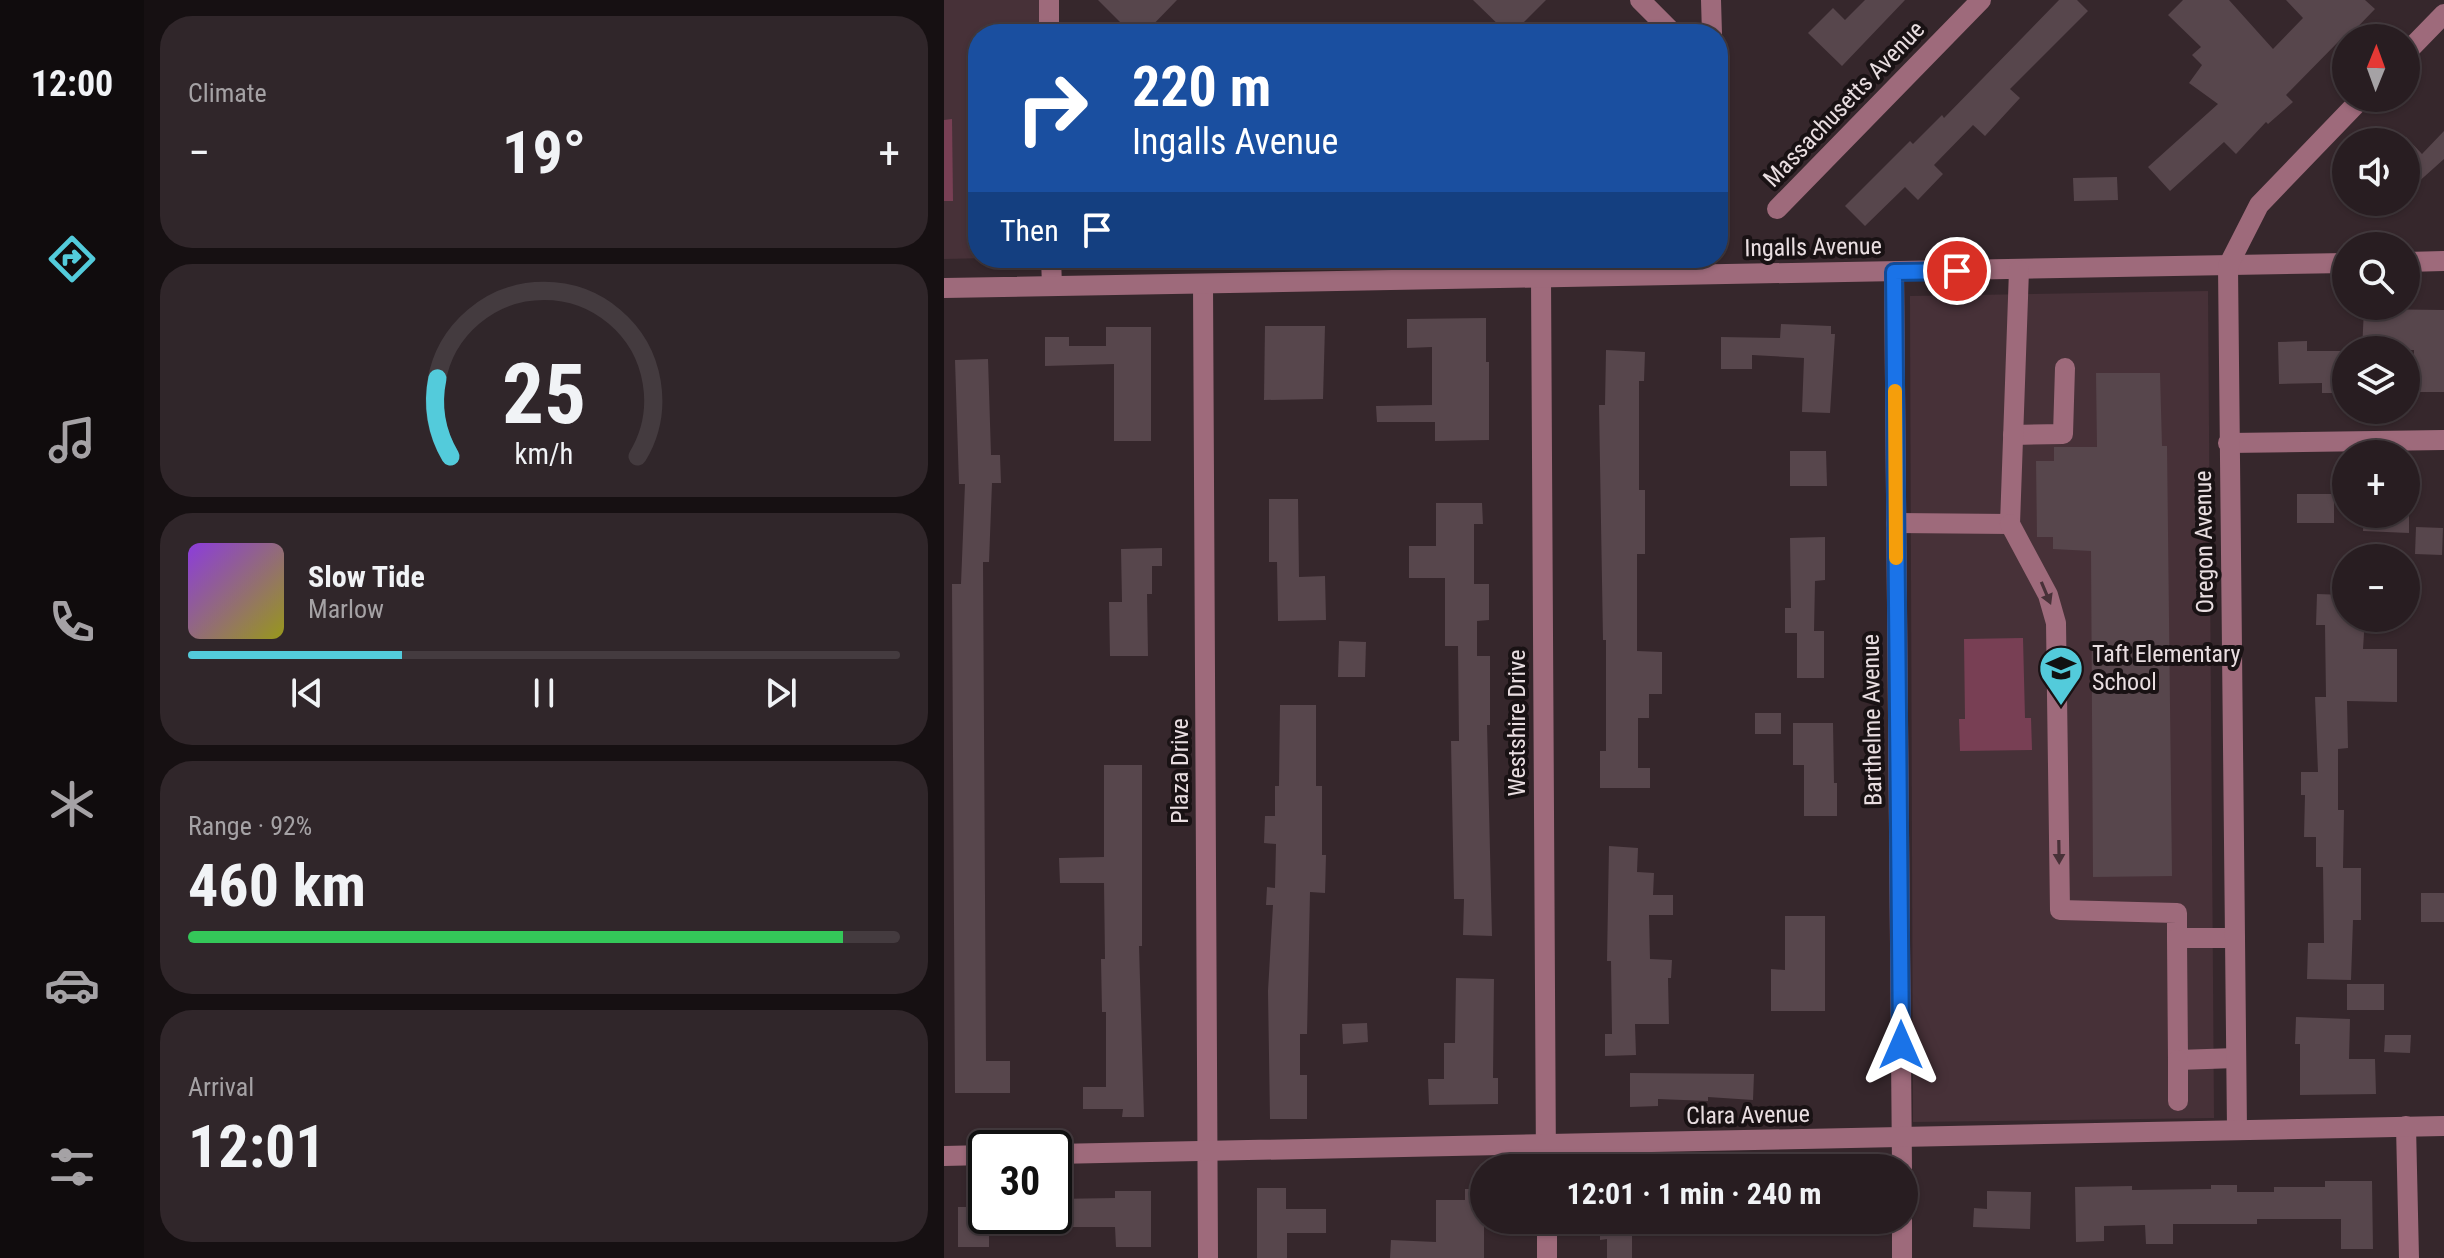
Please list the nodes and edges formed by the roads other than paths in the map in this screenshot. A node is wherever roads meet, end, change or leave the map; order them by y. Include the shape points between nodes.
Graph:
1 (1049, 0) edge
2 (1640, 0) edge
3 (1711, 0) edge
4 (1981, 0) edge
5 (2444, 14) edge
6 (1049, 24) edge
7 (1664, 24) edge
8 (1712, 24) edge
9 (2420, 39) edge
10 (2349, 112) edge
11 (1777, 209) dead end
12 (2444, 261) edge
13 (2420, 262) edge
14 (2332, 263) edge
15 (1728, 266) edge
16 (2228, 266) junction
17 (1051, 268) edge
18 (1687, 268) edge
19 (2019, 270) junction
20 (1894, 272) junction
21 (1541, 278) junction
22 (1203, 284) junction
23 (1052, 286) junction
24 (944, 288) edge
25 (2065, 368) dead end
26 (2013, 435) junction
27 (2444, 440) edge
28 (2228, 443) junction
29 (1896, 523) junction
30 (2010, 524) junction
31 (2177, 938) junction
32 (2235, 938) junction
33 (2236, 1058) junction
34 (2178, 1060) junction
35 (2178, 1101) dead end
36 (2406, 1126) junction
37 (2444, 1126) edge
38 (2237, 1130) junction
39 (1902, 1137) junction
40 (1546, 1145) junction
41 (1207, 1152) junction
42 (1072, 1154) edge
43 (1546, 1154) edge
44 (1902, 1154) edge
45 (968, 1155) edge
46 (944, 1156) edge
47 (1547, 1234) edge
48 (1902, 1234) edge
49 (1208, 1258) edge
50 (1547, 1258) edge
51 (1902, 1258) edge
52 (2409, 1258) edge

1 - 6 street
2 - 7 street
3 - 8 street
4 - 11 street, Massachusetts Avenue
5 - 9 street
10 - 16 street, Oregon Avenue via 2259,205
12 - 13 street
14 - 16 street, Ingalls Avenue
15 - 20 street, Ingalls Avenue
16 - 19 street, Ingalls Avenue
16 - 28 street, Oregon Avenue
17 - 23 street
18 - 21 street, Ingalls Avenue
19 - 20 street, Ingalls Avenue
19 - 26 street
20 - 29 street, Barthelme Avenue
21 - 22 street, Ingalls Avenue
21 - 40 street, Westshire Drive
22 - 23 street, Ingalls Avenue
22 - 41 street, Plaza Drive
23 - 24 street, Ingalls Avenue
25 - 26 street via 2063,434
26 - 30 street
27 - 28 street
28 - 32 street, Oregon Avenue
29 - 30 street
29 - 39 street, Barthelme Avenue
30 -> 31 street via 2048,595 2056,623 2060,910 2177,913
31 - 32 street
31 - 34 street
32 - 33 street, Oregon Avenue
33 - 34 street
33 - 38 street, Oregon Avenue
34 - 35 street
36 - 37 street, Clara Avenue
36 - 38 street, Clara Avenue
36 - 52 street
38 - 39 street, Clara Avenue
39 - 40 street, Clara Avenue
39 - 44 street, Barthelme Avenue
40 - 41 street, Clara Avenue
40 - 43 street, Westshire Drive
41 - 42 street, Clara Avenue
41 - 49 street, Plaza Drive
45 - 46 street
47 - 50 street
48 - 51 street

